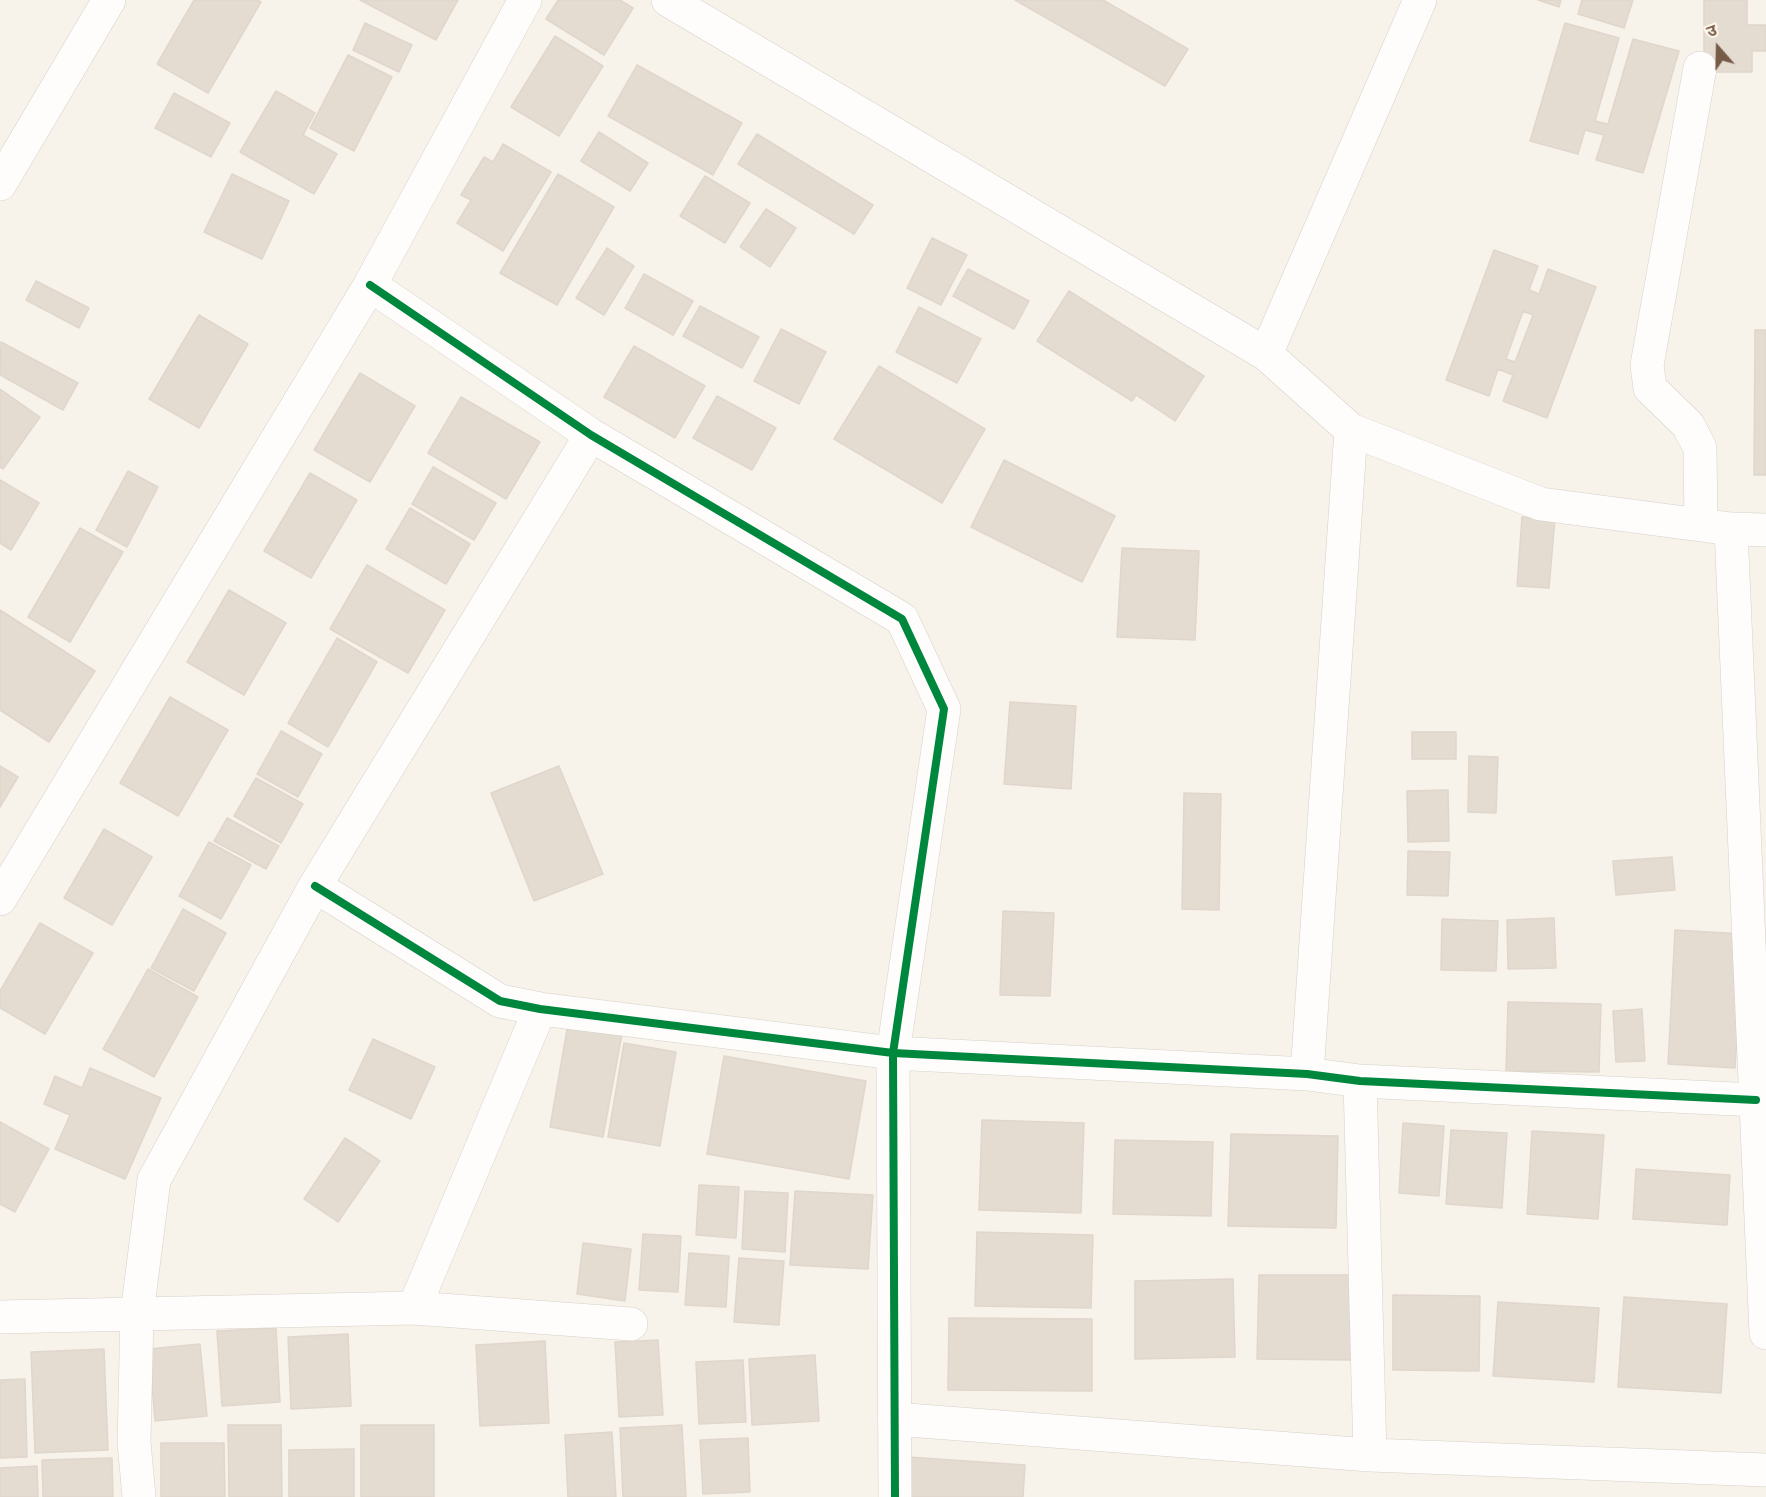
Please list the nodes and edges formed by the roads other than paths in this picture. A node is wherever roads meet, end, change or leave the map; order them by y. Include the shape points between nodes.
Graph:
1 (109, 0) edge
2 (525, 0) edge
3 (668, 0) edge
4 (1419, 0) edge
5 (1700, 68) dead end
6 (0, 184) edge
7 (370, 285) junction
8 (1266, 354) junction
9 (1351, 430) junction
10 (591, 435) junction
11 (1716, 527) junction
12 (1766, 530) edge
13 (315, 886) junction
14 (0, 898) edge
15 (1757, 944) edge
16 (540, 1009) junction
17 (893, 1053) junction
18 (1307, 1074) junction
19 (1360, 1081) junction
20 (1756, 1100) junction
21 (414, 1308) junction
22 (136, 1314) junction
23 (0, 1317) edge
24 (631, 1324) dead end
25 (1766, 1333) edge
26 (894, 1419) junction
27 (1370, 1455) junction
28 (1766, 1470) edge
29 (139, 1497) edge
30 (895, 1497) edge

1 - 6 street
2 - 7 street
3 - 8 street
4 - 8 street
5 - 11 street via 1647,365 1650,388 1688,425 1700,448
7 - 10 street
7 - 14 street
8 - 9 street
9 - 11 street via 1541,504
9 - 18 street
10 - 13 street
10 - 17 street via 902,619 944,709
11 - 12 street
11 - 15 street
13 - 16 street via 500,1001
13 - 22 street via 154,1180
15 - 20 street
16 - 17 street
16 - 21 street
17 - 18 street
17 - 26 street
18 - 19 street
19 - 20 street
19 - 27 street
20 - 25 street
21 - 22 street
21 - 24 street
22 - 23 street
22 - 29 street via 134,1442
26 - 27 street
26 - 30 street
27 - 28 street

